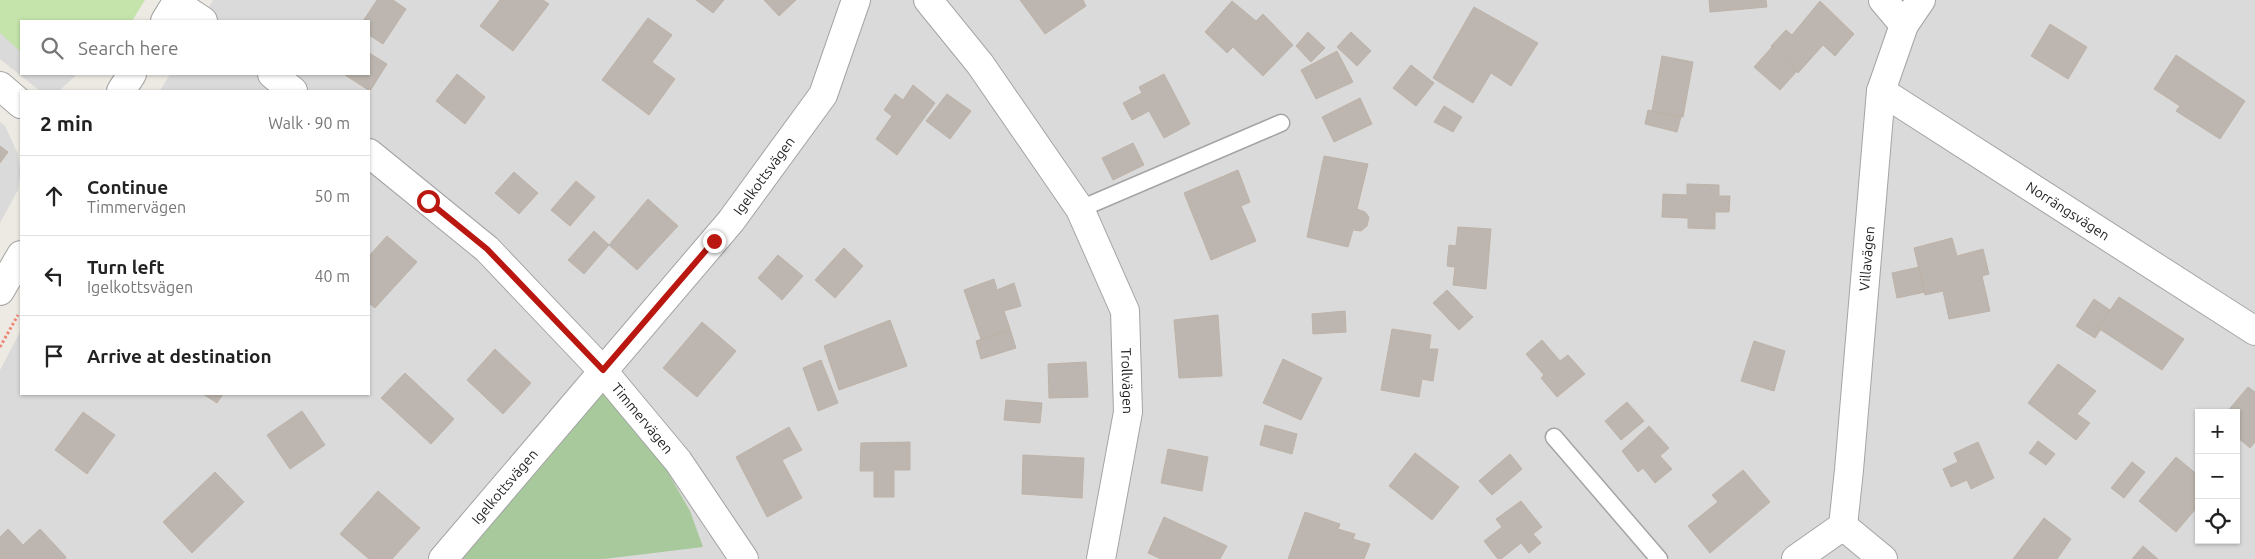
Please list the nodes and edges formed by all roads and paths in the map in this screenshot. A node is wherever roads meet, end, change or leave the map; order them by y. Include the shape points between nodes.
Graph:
1 (856, 0) edge
2 (928, 0) edge
3 (1883, 0) edge
4 (1921, 0) edge
5 (173, 8) edge
6 (202, 20) edge
7 (1904, 25) junction
8 (131, 75) edge
9 (273, 75) edge
10 (0, 86) edge
11 (121, 90) edge
12 (292, 90) edge
13 (1881, 91) junction
14 (20, 103) edge
15 (1281, 123) dead end
16 (370, 154) edge
17 (1080, 209) junction
18 (20, 257) edge
19 (0, 291) edge
20 (20, 310) edge
21 (2255, 332) edge
22 (0, 347) edge
23 (603, 370) junction
24 (1554, 437) dead end
25 (1843, 526) junction
26 (443, 559) edge
27 (744, 559) edge
28 (1101, 559) edge
29 (1659, 559) edge
30 (1796, 559) edge
31 (1883, 559) edge

1 - 23 street, Igelkottsvägen via 823,95 731,221
2 - 17 street, Trollvägen via 980,64
3 - 7 street
4 - 7 street, Villavägen
5 - 6 street
7 - 13 street, Villavägen
8 - 11 street
9 - 12 street
10 - 14 street
13 - 21 street, Norrängsvägen
13 - 25 street, Villavägen
15 - 17 lane
16 - 23 street, Timmervägen via 487,249
17 - 28 street, Trollvägen via 1125,311 1128,412
18 - 19 street
20 - 22 path
23 - 26 street, Igelkottsvägen
23 - 27 street, Timmervägen via 678,462
24 - 29 lane
25 - 30 street
25 - 31 street

